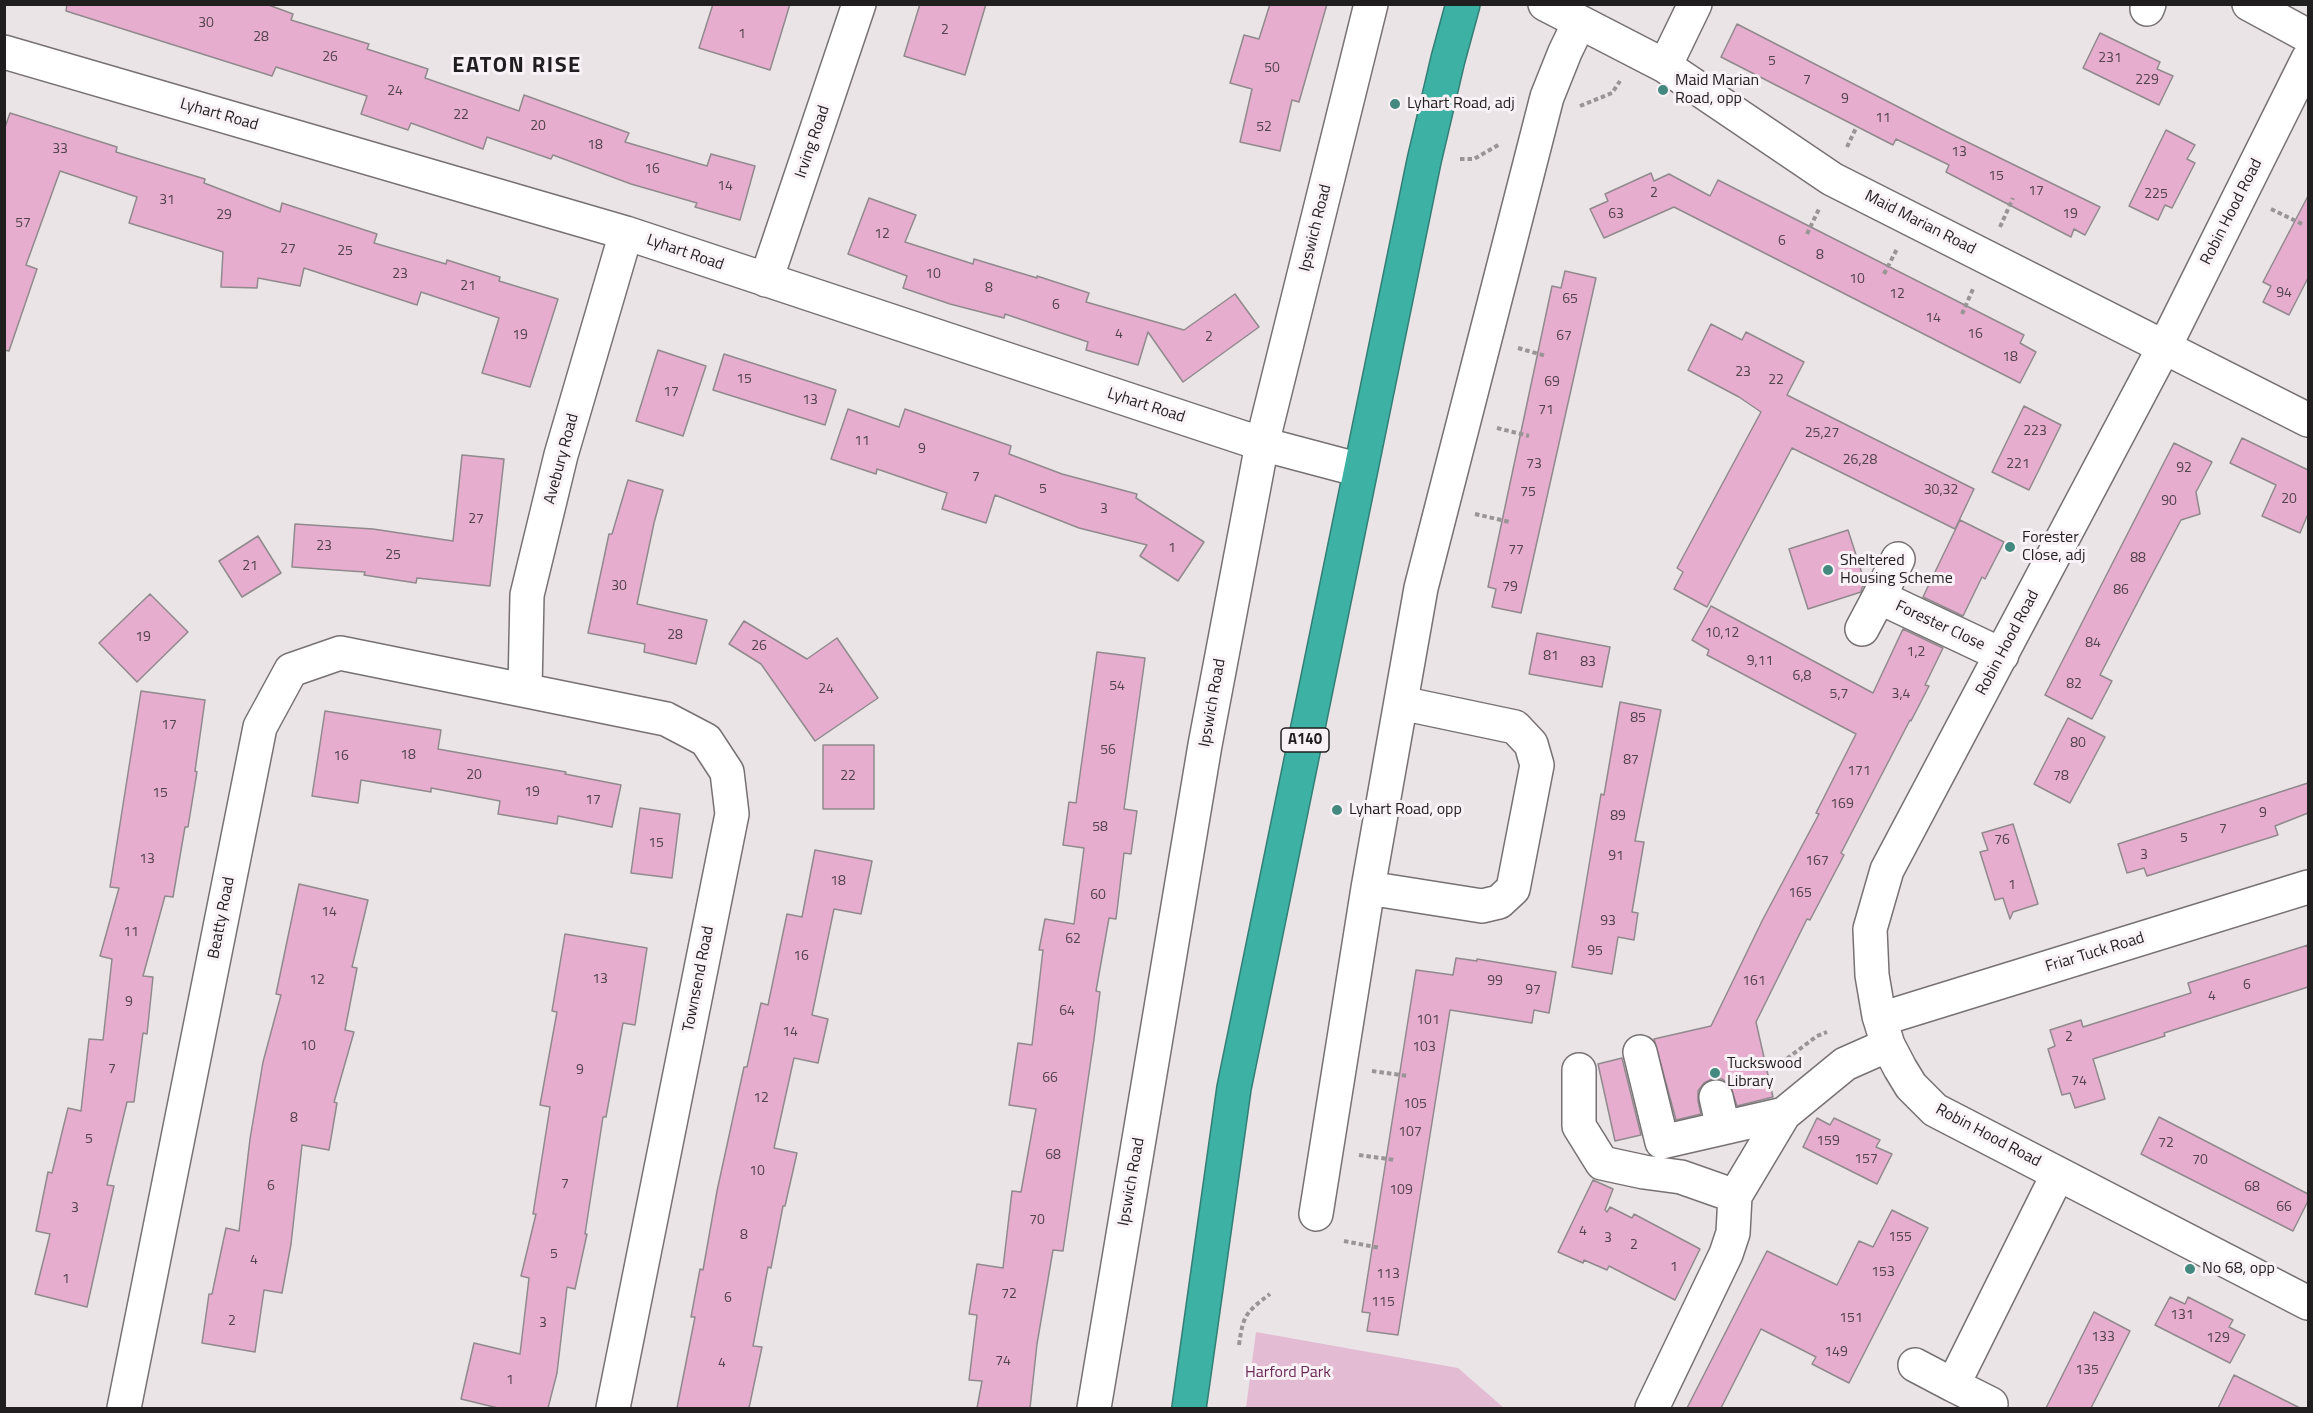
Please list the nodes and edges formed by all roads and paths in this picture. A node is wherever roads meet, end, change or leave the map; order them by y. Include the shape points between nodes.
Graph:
1 (859, 4) edge
2 (1371, 4) edge
3 (1463, 4) edge
4 (1545, 4) edge
5 (1695, 4) edge
6 (2249, 4) edge
7 (1579, 23) junction
8 (2308, 36) edge
9 (4, 52) edge
10 (2308, 59) edge
11 (1665, 66) junction
12 (626, 233) junction
13 (766, 280) junction
14 (2164, 346) junction
15 (2308, 420) edge
16 (1262, 444) junction
17 (1360, 470) junction
18 (1898, 559) dead end
19 (1879, 597) junction
20 (1862, 629) dead end
21 (2002, 655) junction
22 (525, 689) junction
23 (1401, 703) junction
24 (2308, 887) edge
25 (1368, 888) junction
26 (1885, 1032) junction
27 (1640, 1052) dead end
28 (1579, 1070) dead end
29 (1716, 1097) dead end
30 (1784, 1114) junction
31 (1722, 1128) junction
32 (2058, 1174) junction
33 (1735, 1196) junction
34 (1316, 1214) dead end
35 (1344, 1241) dead end
36 (1380, 1248) dead end
37 (1270, 1294) dead end
38 (2308, 1303) edge
39 (1239, 1345) dead end
40 (1915, 1365) dead end
41 (1953, 1385) junction
42 (1991, 1404) dead end
43 (124, 1408) edge
44 (613, 1408) edge
45 (1094, 1408) edge
46 (1189, 1408) edge
47 (1652, 1408) edge

1 - 13 street, Irving Road
2 - 16 street, Ipswich Road
3 - 17 highway, A140 via 1424,161
4 - 7 street, Maid Marian Road
5 - 11 street
6 - 8 street
7 - 11 street, Maid Marian Road
7 - 23 street via 1540,122 1421,588
9 - 12 street, Lyhart Road
10 - 14 street, Robin Hood Road
11 - 14 street, Maid Marian Road via 1832,179
12 - 13 street, Lyhart Road
12 - 22 street, Avebury Road via 561,455 527,596
13 - 16 street, Lyhart Road
14 - 15 street, Maid Marian Road
14 - 21 street, Robin Hood Road
16 - 17 street, Lyhart Road
16 - 45 street, Ipswich Road via 1205,745
17 - 46 highway, A140 via 1234,1088
18 - 19 street, Forester Close
19 - 20 street, Forester Close
19 - 21 street, Forester Close
21 - 26 street, Robin Hood Road via 1887,870 1870,929 1872,975
22 - 43 street, Beatty Road via 340,653 291,670 260,727
22 - 44 street, Townsend Road via 666,719 706,740 727,772 732,814
23 - 25 street
23 - 25 street via 1515,727 1531,744 1537,765 1513,889 1500,902 1482,906
24 - 26 street, Friar Tuck Road
25 - 34 street
26 - 30 street, Friar Tuck Road
26 - 32 street, Robin Hood Road via 1911,1086 1935,1110
27 - 31 street via 1662,1142
28 - 33 street via 1579,1126 1602,1162 1681,1177
29 - 31 street
30 - 31 street
30 - 33 street
32 - 38 street, Robin Hood Road
32 - 41 street, Robin Hood Road
33 - 47 street via 1733,1233 1726,1254
35 - 36 path
37 - 39 path via 1242,1321
40 - 41 street
41 - 42 street

